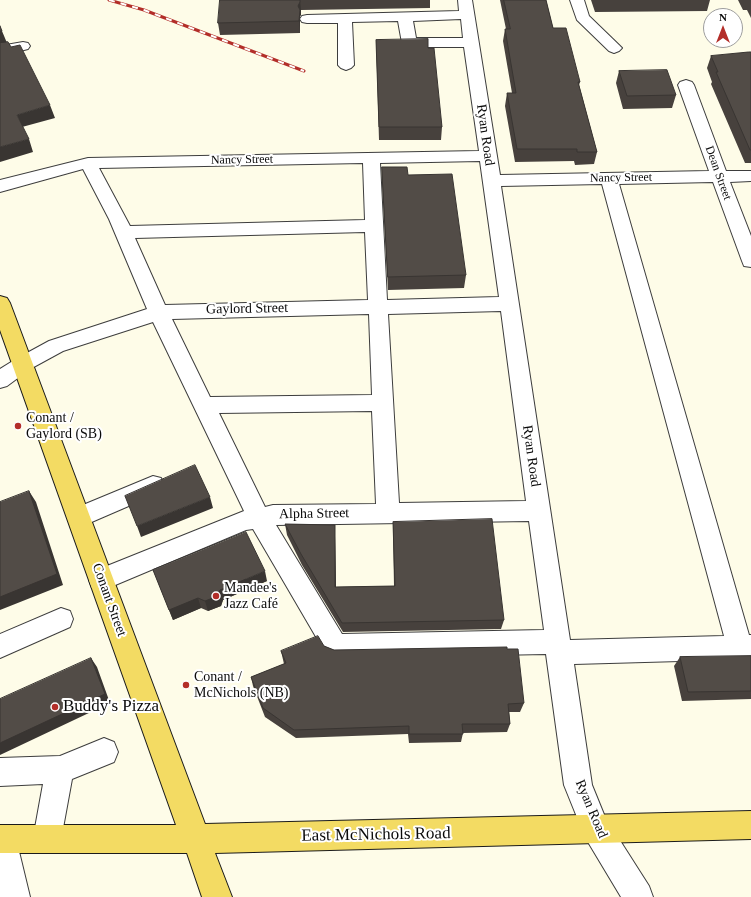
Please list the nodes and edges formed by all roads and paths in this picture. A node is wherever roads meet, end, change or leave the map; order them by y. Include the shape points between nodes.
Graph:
1 (576, 0) edge
2 (466, 7) edge
3 (405, 17) junction
4 (307, 18) dead end
5 (345, 18) junction
6 (471, 42) junction
7 (23, 46) dead end
8 (614, 48) dead end
9 (0, 51) edge
10 (346, 65) dead end
11 (686, 85) dead end
12 (488, 156) junction
13 (371, 158) junction
14 (86, 164) junction
15 (720, 176) junction
16 (751, 176) edge
17 (609, 178) junction
18 (491, 180) junction
19 (0, 186) edge
20 (374, 226) junction
21 (123, 232) junction
22 (751, 261) edge
23 (0, 303) edge
24 (510, 304) junction
25 (378, 307) junction
26 (160, 313) junction
27 (23, 364) junction
28 (0, 380) edge
29 (382, 404) junction
30 (204, 405) junction
31 (172, 476) edge
32 (538, 510) junction
33 (388, 513) junction
34 (79, 517) junction
35 (259, 518) junction
36 (101, 580) junction
37 (61, 620) dead end
38 (0, 646) edge
39 (558, 647) junction
40 (745, 648) edge
41 (104, 752) dead end
42 (60, 770) junction
43 (0, 772) edge
44 (751, 824) edge
45 (595, 828) junction
46 (1, 839) edge
47 (47, 839) junction
48 (195, 839) junction
49 (15, 897) edge
50 (217, 897) edge
51 (638, 897) edge

1 - 8 street via 582,17
2 - 3 street
2 - 6 street, Ryan Road
3 - 5 street
3 - 6 street via 409,43
4 - 5 street
5 - 10 street
6 - 12 street, Ryan Road
7 - 9 street
11 - 15 street, Dean Street
12 - 13 street, Nancy Street
12 - 18 street, Ryan Road
13 - 14 street, Nancy Street
13 - 20 street
14 - 19 street, Nancy Street
14 - 21 street
15 - 16 street, Nancy Street
15 - 17 street, Nancy Street
15 - 22 street, Dean Street
17 - 18 street, Nancy Street
17 - 40 street
18 - 24 street, Ryan Road
20 - 21 street
20 - 25 street
21 - 26 street
23 - 27 main road, Conant Street
24 - 25 street, Gaylord Street
24 - 32 street, Ryan Road
25 - 26 street, Gaylord Street
25 - 29 street
26 - 27 street, Gaylord Street via 56,346
26 - 30 street
27 - 28 street, Gaylord Street
27 - 34 main road, Conant Street
29 - 30 street
29 - 33 street
30 - 35 street
31 - 34 street
32 - 33 street, Alpha Street
32 - 39 street, Ryan Road
33 - 35 street, Alpha Street via 273,515
34 - 36 main road, Conant Street
35 - 36 street, Alpha Street via 243,521
35 - 39 street via 335,646
36 - 48 main road, Conant Street
37 - 38 street
39 - 40 street
39 - 45 street, Ryan Road via 578,785
41 - 42 street
42 - 43 street
42 - 47 street
44 - 45 main road, East McNichols Road
45 - 48 main road, East McNichols Road
45 - 51 street, Ryan Road
46 - 47 main road, East McNichols Road
46 - 49 street
47 - 48 main road, East McNichols Road
48 - 50 main road, Conant Street

